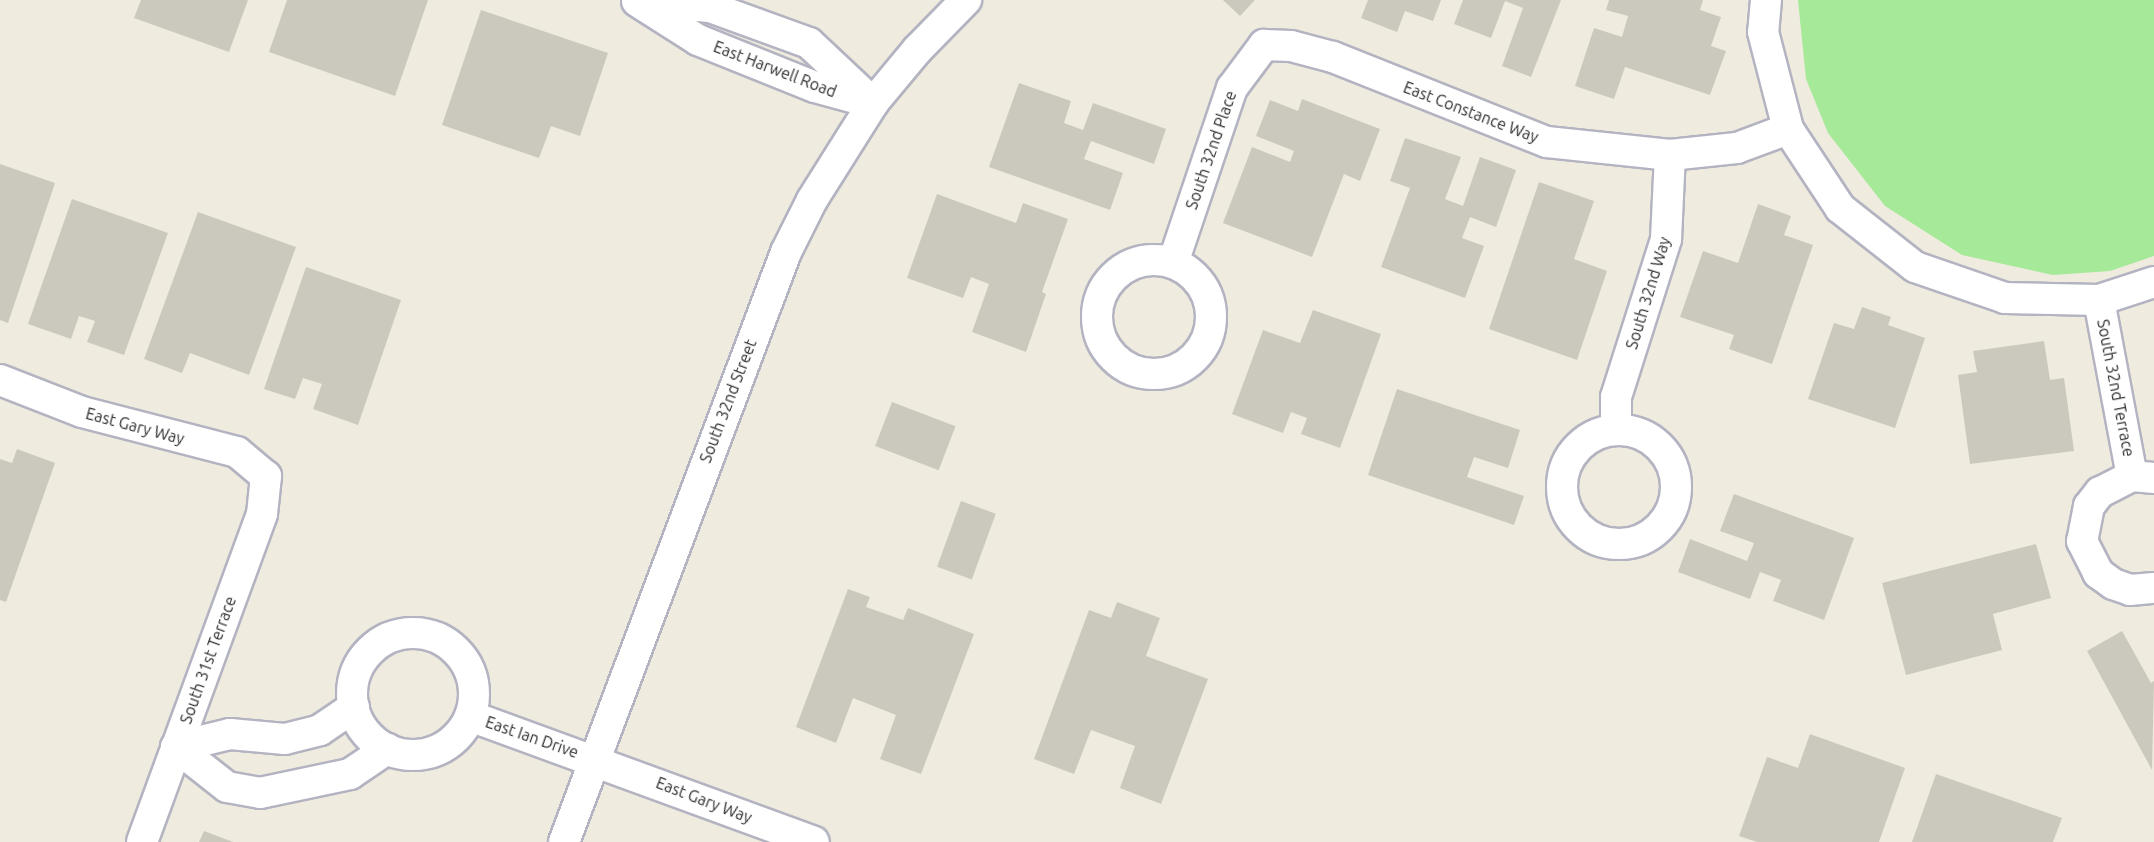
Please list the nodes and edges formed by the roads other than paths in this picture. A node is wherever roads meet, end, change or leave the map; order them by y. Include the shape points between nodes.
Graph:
1 (636, 0) edge
2 (966, 0) edge
3 (1766, 0) edge
4 (744, 19) junction
5 (1264, 45) joint
6 (733, 54) junction
7 (873, 103) junction
8 (1788, 129) junction
9 (1670, 155) junction
10 (1173, 263) dead end
11 (2154, 282) edge
12 (2099, 300) junction
13 (0, 380) edge
14 (1616, 430) dead end
15 (266, 476) joint
16 (2143, 477) edge
17 (2154, 588) edge
18 (354, 707) junction
19 (470, 716) junction
20 (176, 747) junction
21 (387, 749) junction
22 (594, 759) junction
23 (142, 842) edge
24 (564, 842) edge
25 (814, 842) edge

1 - 4 street, East Harwell Road via 710,7
1 - 6 street, East Harwell Road via 698,40
2 - 7 street, South 32nd Street
3 - 8 street via 1762,32
4 - 6 street
4 - 7 street, East Harwell Road via 809,43
5 - 9 street, East Constance Way via 1291,46 1333,57 1547,142
5 - 10 street, South 32nd Place via 1232,88
6 - 7 street, East Harwell Road via 815,87
7 - 22 street, South 32nd Street via 812,200 786,252
8 - 9 street, East Constance Way via 1737,148
8 - 12 street via 1840,208 1915,267 2005,298
9 - 14 street, South 32nd Way via 1666,239 1616,397
11 - 12 street
12 - 16 street, South 32nd Terrace
13 - 15 street, East Gary Way via 82,412 237,452
15 - 20 street, South 31st Terrace via 262,514
16 - 17 street, South 32nd Terrace via 2100,492 2089,506 2082,541 2098,573 2113,584 2130,590
18 - 19 street, East Ian Drive via 352,687 357,668 369,651 385,639 404,633 425,634 443,640 459,653 470,671 474,690
18 - 20 street via 320,730 285,740 230,734
18 - 21 street via 360,724
19 - 21 street, East Ian Drive via 453,740 439,749 413,754
19 - 22 street, East Ian Drive
20 - 21 street via 227,787 260,793 350,774
20 - 23 street, South 31st Terrace
22 - 24 street, South 32nd Street
22 - 25 street, East Gary Way

